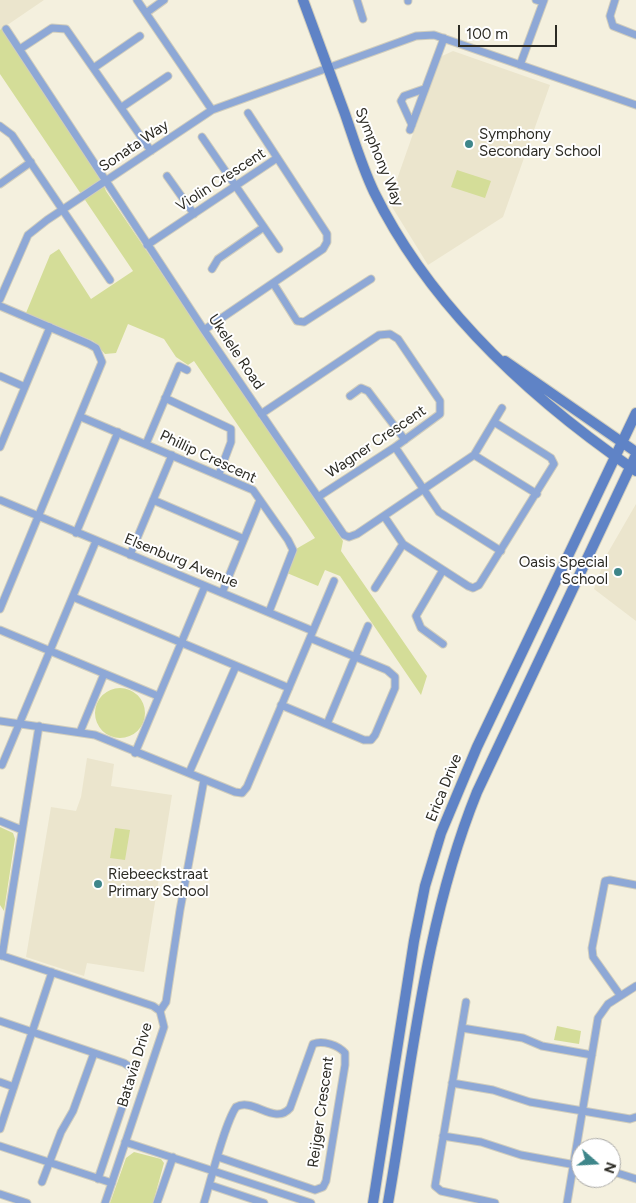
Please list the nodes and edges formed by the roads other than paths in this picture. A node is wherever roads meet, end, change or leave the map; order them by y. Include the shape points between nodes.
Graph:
1 (137, 0) edge
2 (164, 0) edge
3 (303, 0) edge
4 (357, 0) edge
5 (615, 0) edge
6 (541, 1) edge
7 (146, 13) junction
8 (363, 19) dead end
9 (6, 29) dead end
10 (636, 35) edge
11 (140, 36) dead end
12 (444, 38) junction
13 (20, 49) junction
14 (520, 65) junction
15 (95, 67) junction
16 (328, 68) junction
17 (168, 76) dead end
18 (424, 89) junction
19 (636, 105) edge
20 (122, 107) junction
21 (212, 110) junction
22 (248, 113) dead end
23 (0, 126) edge
24 (202, 137) dead end
25 (151, 151) junction
26 (277, 158) junction
27 (31, 162) junction
28 (167, 176) dead end
29 (106, 181) junction
30 (0, 184) edge
31 (236, 186) junction
32 (61, 211) junction
33 (194, 214) junction
34 (264, 227) junction
35 (147, 245) junction
36 (280, 249) dead end
37 (212, 268) dead end
38 (371, 279) dead end
39 (110, 280) dead end
40 (273, 283) junction
41 (0, 299) edge
42 (0, 306) edge
43 (50, 327) junction
44 (204, 330) junction
45 (496, 354) junction
46 (187, 370) dead end
47 (0, 376) edge
48 (25, 387) junction
49 (350, 396) dead end
50 (165, 398) junction
51 (502, 408) dead end
52 (636, 413) edge
53 (262, 414) junction
54 (81, 416) junction
55 (494, 422) junction
56 (118, 432) junction
57 (405, 440) junction
58 (622, 443) junction
59 (146, 444) junction
60 (0, 447) edge
61 (395, 447) junction
62 (636, 454) edge
63 (172, 455) junction
64 (474, 456) junction
65 (616, 456) junction
66 (633, 469) edge
67 (219, 474) junction
68 (423, 490) junction
69 (536, 494) junction
70 (318, 498) junction
71 (0, 500) edge
72 (153, 500) junction
73 (260, 500) junction
74 (384, 516) junction
75 (39, 517) junction
76 (76, 533) junction
77 (244, 539) junction
78 (96, 541) junction
79 (403, 544) junction
80 (501, 551) junction
81 (130, 555) junction
82 (443, 570) junction
83 (334, 581) dead end
84 (206, 586) junction
85 (375, 588) dead end
86 (222, 593) junction
87 (73, 597) junction
88 (0, 609) edge
89 (269, 612) junction
90 (368, 626) dead end
91 (0, 630) edge
92 (312, 635) junction
93 (180, 643) junction
94 (442, 644) dead end
95 (50, 651) junction
96 (354, 657) junction
97 (236, 666) junction
98 (104, 674) junction
99 (289, 688) junction
100 (158, 696) junction
101 (281, 705) junction
102 (0, 720) edge
103 (20, 724) junction
104 (327, 724) junction
105 (39, 726) junction
106 (80, 732) junction
107 (135, 753) junction
108 (2, 765) dead end
109 (189, 773) junction
110 (204, 780) junction
111 (0, 821) edge
112 (22, 830) junction
113 (636, 885) edge
114 (1, 956) edge
115 (52, 972) junction
116 (636, 986) edge
117 (620, 995) junction
118 (466, 1002) dead end
119 (160, 1011) junction
120 (0, 1021) edge
121 (462, 1028) junction
122 (32, 1032) junction
123 (94, 1053) junction
124 (592, 1055) junction
125 (0, 1082) edge
126 (452, 1083) junction
127 (14, 1087) junction
128 (582, 1111) junction
129 (636, 1117) edge
130 (0, 1129) edge
131 (443, 1136) junction
132 (580, 1138) edge
133 (125, 1142) junction
134 (0, 1146) edge
135 (173, 1157) junction
136 (218, 1157) junction
137 (50, 1163) junction
138 (571, 1164) edge
139 (214, 1171) junction
140 (621, 1174) edge
141 (98, 1179) junction
142 (636, 1179) edge
143 (42, 1182) dead end
144 (112, 1183) junction
145 (210, 1185) junction
146 (571, 1188) edge
147 (0, 1194) edge
148 (27, 1203) edge
149 (105, 1203) edge
150 (157, 1203) edge
151 (204, 1203) edge
152 (264, 1203) edge
153 (311, 1203) edge
154 (372, 1203) edge
155 (388, 1203) edge
156 (495, 1203) edge
157 (567, 1203) edge

1 - 7 street
2 - 7 street
3 - 16 main road, Symphony Way
4 - 8 street
5 - 10 street via 610,16 613,26
6 - 14 street
7 - 21 street
9 - 13 street, Ukelele Road
11 - 15 street
12 - 14 street, Sonata Way
12 - 16 street, Sonata Way via 421,35
12 - 18 street
13 - 15 street via 52,28 61,27 66,29
13 - 29 street, Ukelele Road
14 - 19 street, Sonata Way
15 - 20 street
16 - 21 street, Sonata Way
16 - 45 main road, Symphony Way via 363,166 397,235 456,314
17 - 20 street
18 - 18 street via 411,128 401,101 404,96
20 - 25 street
21 - 25 street, Sonata Way
22 - 26 street
23 - 27 street via 12,135
24 - 31 street
25 - 29 street, Sonata Way
26 - 31 street, Violin Crescent
26 - 40 street, Violin Crescent via 327,234 327,242 323,249
27 - 30 street
27 - 32 street
28 - 33 street
29 - 32 street, Sonata Way
29 - 35 street, Ukelele Road
31 - 33 street, Violin Crescent
31 - 34 street
32 - 39 street
32 - 41 street, Sonata Way via 28,235
33 - 35 street, Violin Crescent
34 - 36 street
34 - 37 street via 218,259
35 - 44 street, Ukelele Road
38 - 40 street via 304,322 297,321
40 - 44 street, Violin Crescent
42 - 43 street
43 - 48 street
43 - 54 street via 96,348 102,362
44 - 53 street, Ukelele Road
45 - 58 main road, Symphony Way
45 - 65 main road, Symphony Way via 514,376 543,402
46 - 50 street via 179,366
47 - 48 street
48 - 60 street
49 - 57 street via 361,388 368,391
50 - 59 street
50 - 67 street via 231,429 231,442
51 - 55 street
52 - 58 main road, Erica Drive
53 - 57 street, Wagner Crescent via 379,334 390,334 398,339 441,405 438,418
53 - 70 street, Ukelele Road
54 - 56 street, Phillip Crescent
54 - 75 street
55 - 64 street
55 - 69 street via 553,461 554,468
56 - 59 street, Phillip Crescent
56 - 76 street
57 - 61 street, Wagner Crescent
58 - 62 main road, Symphony Way
58 - 65 main road, Erica Drive
59 - 63 street, Phillip Crescent
61 - 68 street
61 - 70 street, Wagner Crescent
62 - 66 main road
63 - 67 street, Phillip Crescent
63 - 72 street
64 - 68 street
64 - 69 street
65 - 66 main road, Symphony Way
65 - 154 main road, Erica Drive via 477,747 442,833 414,941
66 - 155 main road via 477,792 455,852 429,957
67 - 73 street, Phillip Crescent via 253,490
68 - 74 street
68 - 80 street via 439,512
69 - 80 street
70 - 74 street, Ukelele Road via 346,536 357,534
71 - 75 street, Elsenburg Avenue
72 - 77 street
72 - 81 street
73 - 77 street
73 - 89 street, Phillip Crescent via 293,550
74 - 79 street
75 - 76 street, Elsenburg Avenue
75 - 88 street
76 - 78 street, Elsenburg Avenue
77 - 86 street
78 - 81 street, Elsenburg Avenue
78 - 87 street
79 - 82 street
79 - 85 street
80 - 82 street via 476,587 468,586
81 - 84 street, Elsenburg Avenue
82 - 94 street via 416,616 421,628
83 - 92 street
84 - 86 street, Elsenburg Avenue
84 - 93 street
86 - 89 street, Elsenburg Avenue
87 - 93 street
87 - 95 street
89 - 92 street, Elsenburg Avenue
90 - 96 street
91 - 95 street
92 - 96 street, Elsenburg Avenue
92 - 99 street
93 - 97 street
93 - 100 street
95 - 98 street
95 - 103 street
96 - 104 street
96 - 104 street, Elsenburg Avenue via 392,673 395,688 373,739 366,740
97 - 99 street
97 - 109 street
98 - 100 street
98 - 106 street
99 - 101 street
100 - 107 street
101 - 104 street
101 - 110 street via 245,790 237,793
102 - 103 street
103 - 105 street
103 - 108 street
105 - 106 street
105 - 112 street
106 - 107 street via 95,735
107 - 109 street
109 - 110 street
110 - 119 street via 166,1002
111 - 112 street
112 - 114 street
113 - 117 street via 605,882 592,948 593,957
114 - 115 street, Batavia Drive
115 - 119 street, Batavia Drive
115 - 122 street
116 - 117 street
117 - 124 street via 600,1014
118 - 121 street
119 - 133 street, Batavia Drive via 164,1027
120 - 122 street
121 - 124 street via 523,1038 542,1046
121 - 126 street
122 - 123 street
122 - 127 street
123 - 137 street
123 - 141 street, Batavia Drive via 124,1062 133,1069
124 - 128 street
125 - 127 street
126 - 128 street
126 - 131 street
127 - 130 street
128 - 129 street
128 - 132 street
131 - 138 street
131 - 156 street via 436,1188
133 - 135 street
133 - 144 street, Batavia Drive
134 - 137 street
135 - 139 street
135 - 150 street
136 - 136 street, Reijger Crescent via 315,1190 323,1187 345,1053 337,1046 323,1042 313,1044 290,1108 283,1114 245,1104 236,1107
136 - 139 street
137 - 141 street
137 - 143 street
139 - 145 street
139 - 153 street
140 - 142 street
141 - 144 street
144 - 149 street, Batavia Drive
145 - 151 street
145 - 152 street
146 - 157 street
147 - 148 street

